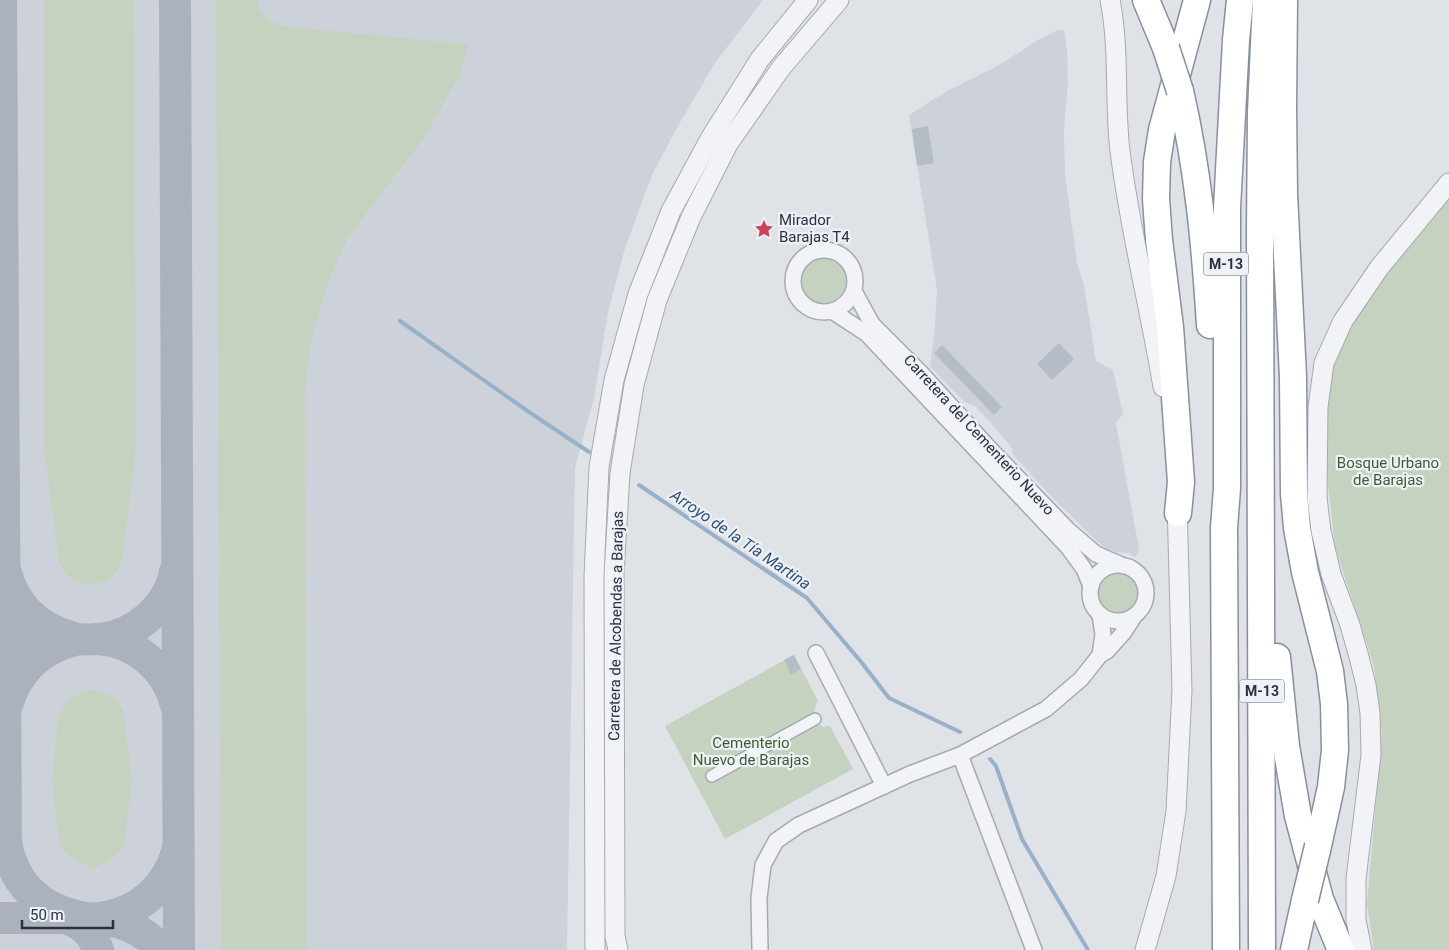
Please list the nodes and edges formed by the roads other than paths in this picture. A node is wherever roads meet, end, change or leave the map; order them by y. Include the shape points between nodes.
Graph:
1 (808, 0) edge
2 (839, 0) edge
3 (1110, 0) edge
4 (1146, 0) edge
5 (1197, 0) edge
6 (1240, 0) edge
7 (1266, 0) edge
8 (1284, 0) edge
9 (1449, 183) edge
10 (854, 291) junction
11 (832, 311) junction
12 (1262, 432) junction
13 (1178, 513) junction
14 (1224, 528) junction
15 (1119, 564) junction
16 (1091, 586) junction
17 (1100, 615) junction
18 (1133, 618) junction
19 (816, 653) dead end
20 (1100, 655) junction
21 (815, 719) dead end
22 (960, 755) junction
23 (712, 776) dead end
24 (884, 786) junction
25 (595, 950) edge
26 (618, 950) edge
27 (760, 950) edge
28 (1034, 950) edge
29 (1145, 950) edge
30 (1226, 950) edge
31 (1262, 950) edge
32 (1294, 950) edge
33 (1341, 950) edge
34 (1362, 950) edge

1 - 25 street, Carretera de Alcobendas a Barajas via 760,59 710,137 672,211 638,294 614,380 599,467 594,576
2 - 26 street, Carretera de Alcobendas a Barajas via 781,68 728,144 691,218 657,300 634,385 620,473 614,574 615,936
3 - 13 street via 1126,199 1168,415
4 - 14 highway, bridge via 1180,91 1198,184 1214,379 1218,487
5 - 13 highway via 1162,130 1157,162 1156,200 1170,327 1181,482
6 - 14 highway, M-13 via 1226,208 1227,488
7 - 12 highway, M-13 via 1261,112
8 - 32 highway, bridge via 1284,194 1293,377 1294,494 1305,572 1330,671 1335,750 1331,787
9 - 34 street via 1379,268 1343,321 1324,363 1318,407 1317,497 1321,531 1331,574 1359,657 1370,713 1371,755 1356,879 1356,920
10 - 11 street via 842,307
10 - 11 street via 854,270 841,254 822,249 803,258 793,276 797,296 812,310
10 - 15 street, Carretera del Cementerio Nuevo via 872,324 1068,530 1096,554
11 - 16 street, Carretera del Cementerio Nuevo via 867,334 1065,543 1084,568
12 - 31 highway, M-13
12 - 33 highway via 1271,473 1278,675 1286,746 1307,852 1320,899
13 - 29 street via 1182,690 1176,811 1166,876
14 - 30 highway, M-13
15 - 16 street via 1101,570
15 - 18 street via 1136,571 1146,586 1145,604
16 - 17 street via 1091,602
17 - 18 street via 1115,621
17 - 20 street via 1103,634
18 - 20 street via 1124,632
19 - 24 street
20 - 22 street via 1081,680 1046,709
21 - 23 street
22 - 24 street
22 - 28 street
24 - 27 street via 798,825 776,842 763,865 759,898

